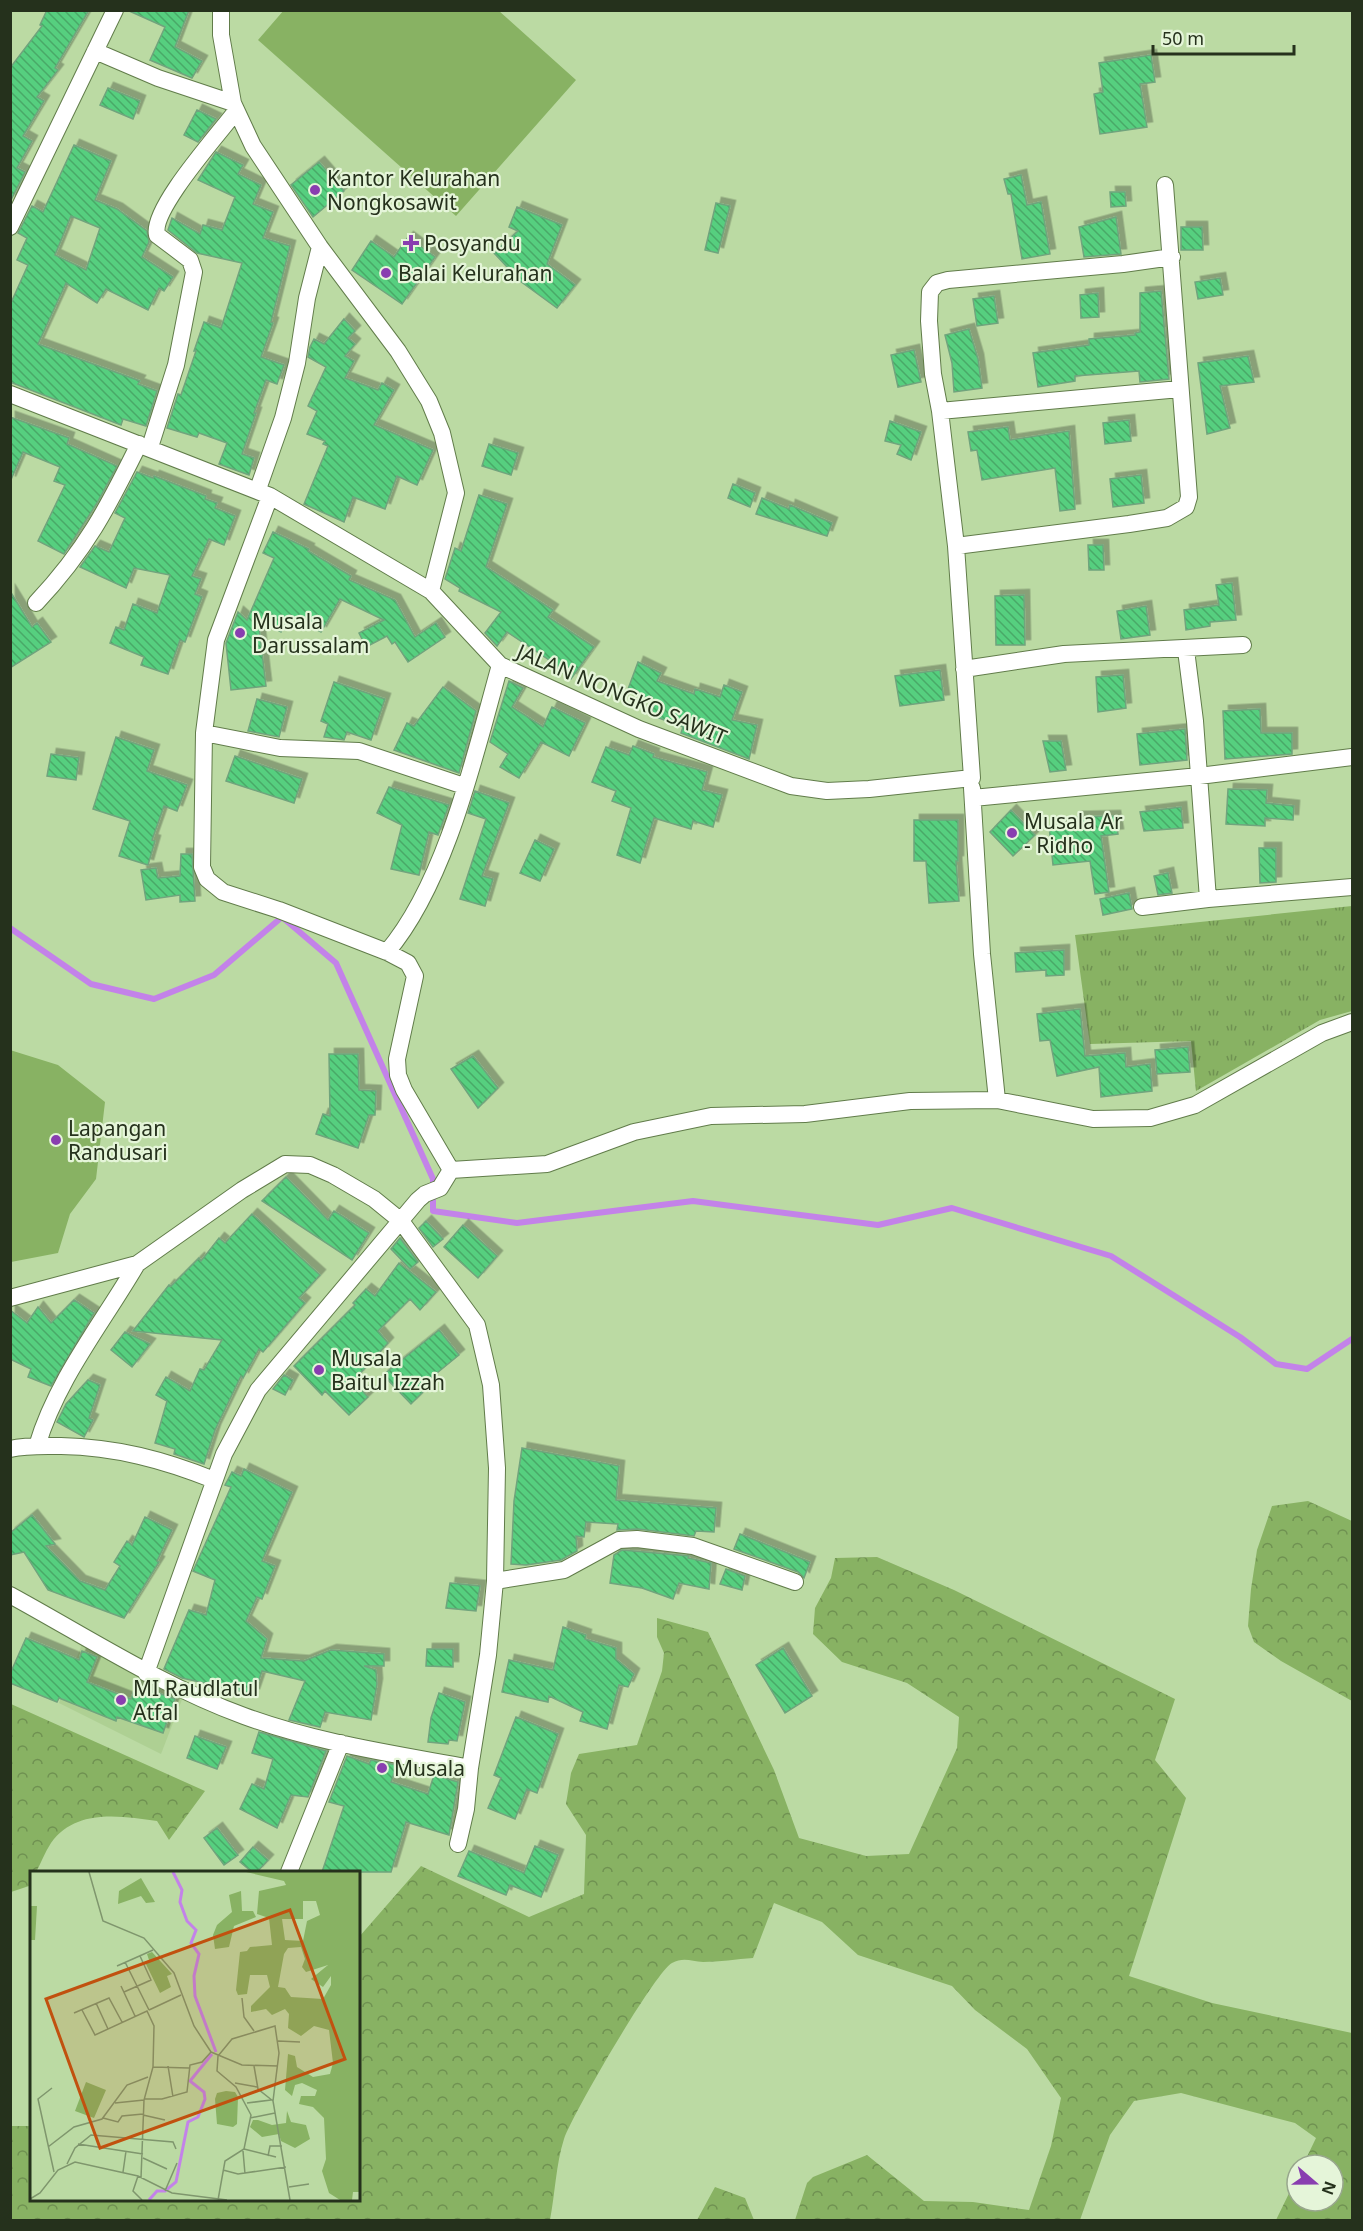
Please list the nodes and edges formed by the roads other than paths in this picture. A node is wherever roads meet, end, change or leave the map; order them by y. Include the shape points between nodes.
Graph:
1 (115, 10) edge
2 (221, 10) edge
3 (95, 51) junction
4 (235, 107) junction
5 (1165, 185) dead end
6 (10, 227) edge
7 (320, 247) junction
8 (1172, 256) junction
9 (1180, 389) junction
10 (10, 394) edge
11 (940, 411) junction
12 (144, 446) junction
13 (264, 493) junction
14 (956, 546) junction
15 (431, 591) junction
16 (36, 603) dead end
17 (1243, 645) dead end
18 (1186, 650) junction
19 (500, 665) junction
20 (964, 669) junction
21 (204, 733) junction
22 (1353, 757) edge
23 (1199, 776) junction
24 (972, 778) junction
25 (464, 786) junction
26 (973, 798) junction
27 (1353, 887) edge
28 (1208, 899) junction
29 (1142, 907) dead end
30 (387, 952) junction
31 (1353, 1022) edge
32 (997, 1100) junction
33 (451, 1170) junction
34 (401, 1221) junction
35 (137, 1264) junction
36 (10, 1298) edge
37 (37, 1446) junction
38 (10, 1449) edge
39 (214, 1480) junction
40 (495, 1581) junction
41 (795, 1582) dead end
42 (10, 1595) edge
43 (146, 1673) junction
44 (341, 1743) junction
45 (470, 1768) junction
46 (458, 1844) dead end
47 (290, 1871) edge

1 - 3 street
2 - 4 street via 221,35
3 - 4 street
3 - 6 street
4 - 7 street via 253,146
4 - 12 street via 157,219 158,235 190,260 194,272 176,365
5 - 8 street
7 - 13 street via 297,363
7 - 15 street via 398,351 429,401 442,433 456,493
8 - 9 street
8 - 11 street via 937,283 930,291 928,307
9 - 11 street
9 - 14 street via 1189,497 1186,507 1167,518
10 - 12 street, JALAN NONGKO SAWIT
11 - 14 street
12 - 13 street, JALAN NONGKO SAWIT
12 - 16 street via 90,539
13 - 15 street, JALAN NONGKO SAWIT
13 - 21 street via 216,640
14 - 20 street
15 - 19 street, JALAN NONGKO SAWIT
17 - 18 street
18 - 20 street via 1064,654
18 - 23 street
19 - 24 street, JALAN NONGKO SAWIT via 594,709 791,786 827,791
19 - 25 street
20 - 24 street
21 - 25 street via 280,748 359,751
21 - 30 street via 202,867 207,879 223,892
22 - 23 street
23 - 26 street
23 - 28 street
24 - 26 street
25 - 30 street via 438,861 411,919
26 - 32 street via 981,954
27 - 28 street
28 - 29 street
30 - 33 street via 408,963 415,976 397,1059 398,1075
31 - 32 street via 1322,1033 1195,1105 1150,1118 1093,1119
32 - 33 street via 910,1101 805,1114 711,1116 634,1132 547,1164
33 - 34 street
34 - 35 street via 374,1199 333,1175 310,1165 285,1164
34 - 39 street via 258,1390
34 - 40 street via 477,1325 491,1385 497,1468
35 - 36 street
35 - 37 street via 55,1398
37 - 38 street
37 - 39 street via 135,1453
39 - 43 street
40 - 41 street via 564,1570 619,1540 637,1539 693,1546
40 - 45 street
42 - 43 street
43 - 44 street via 243,1716
44 - 45 street
44 - 47 street
45 - 46 street

